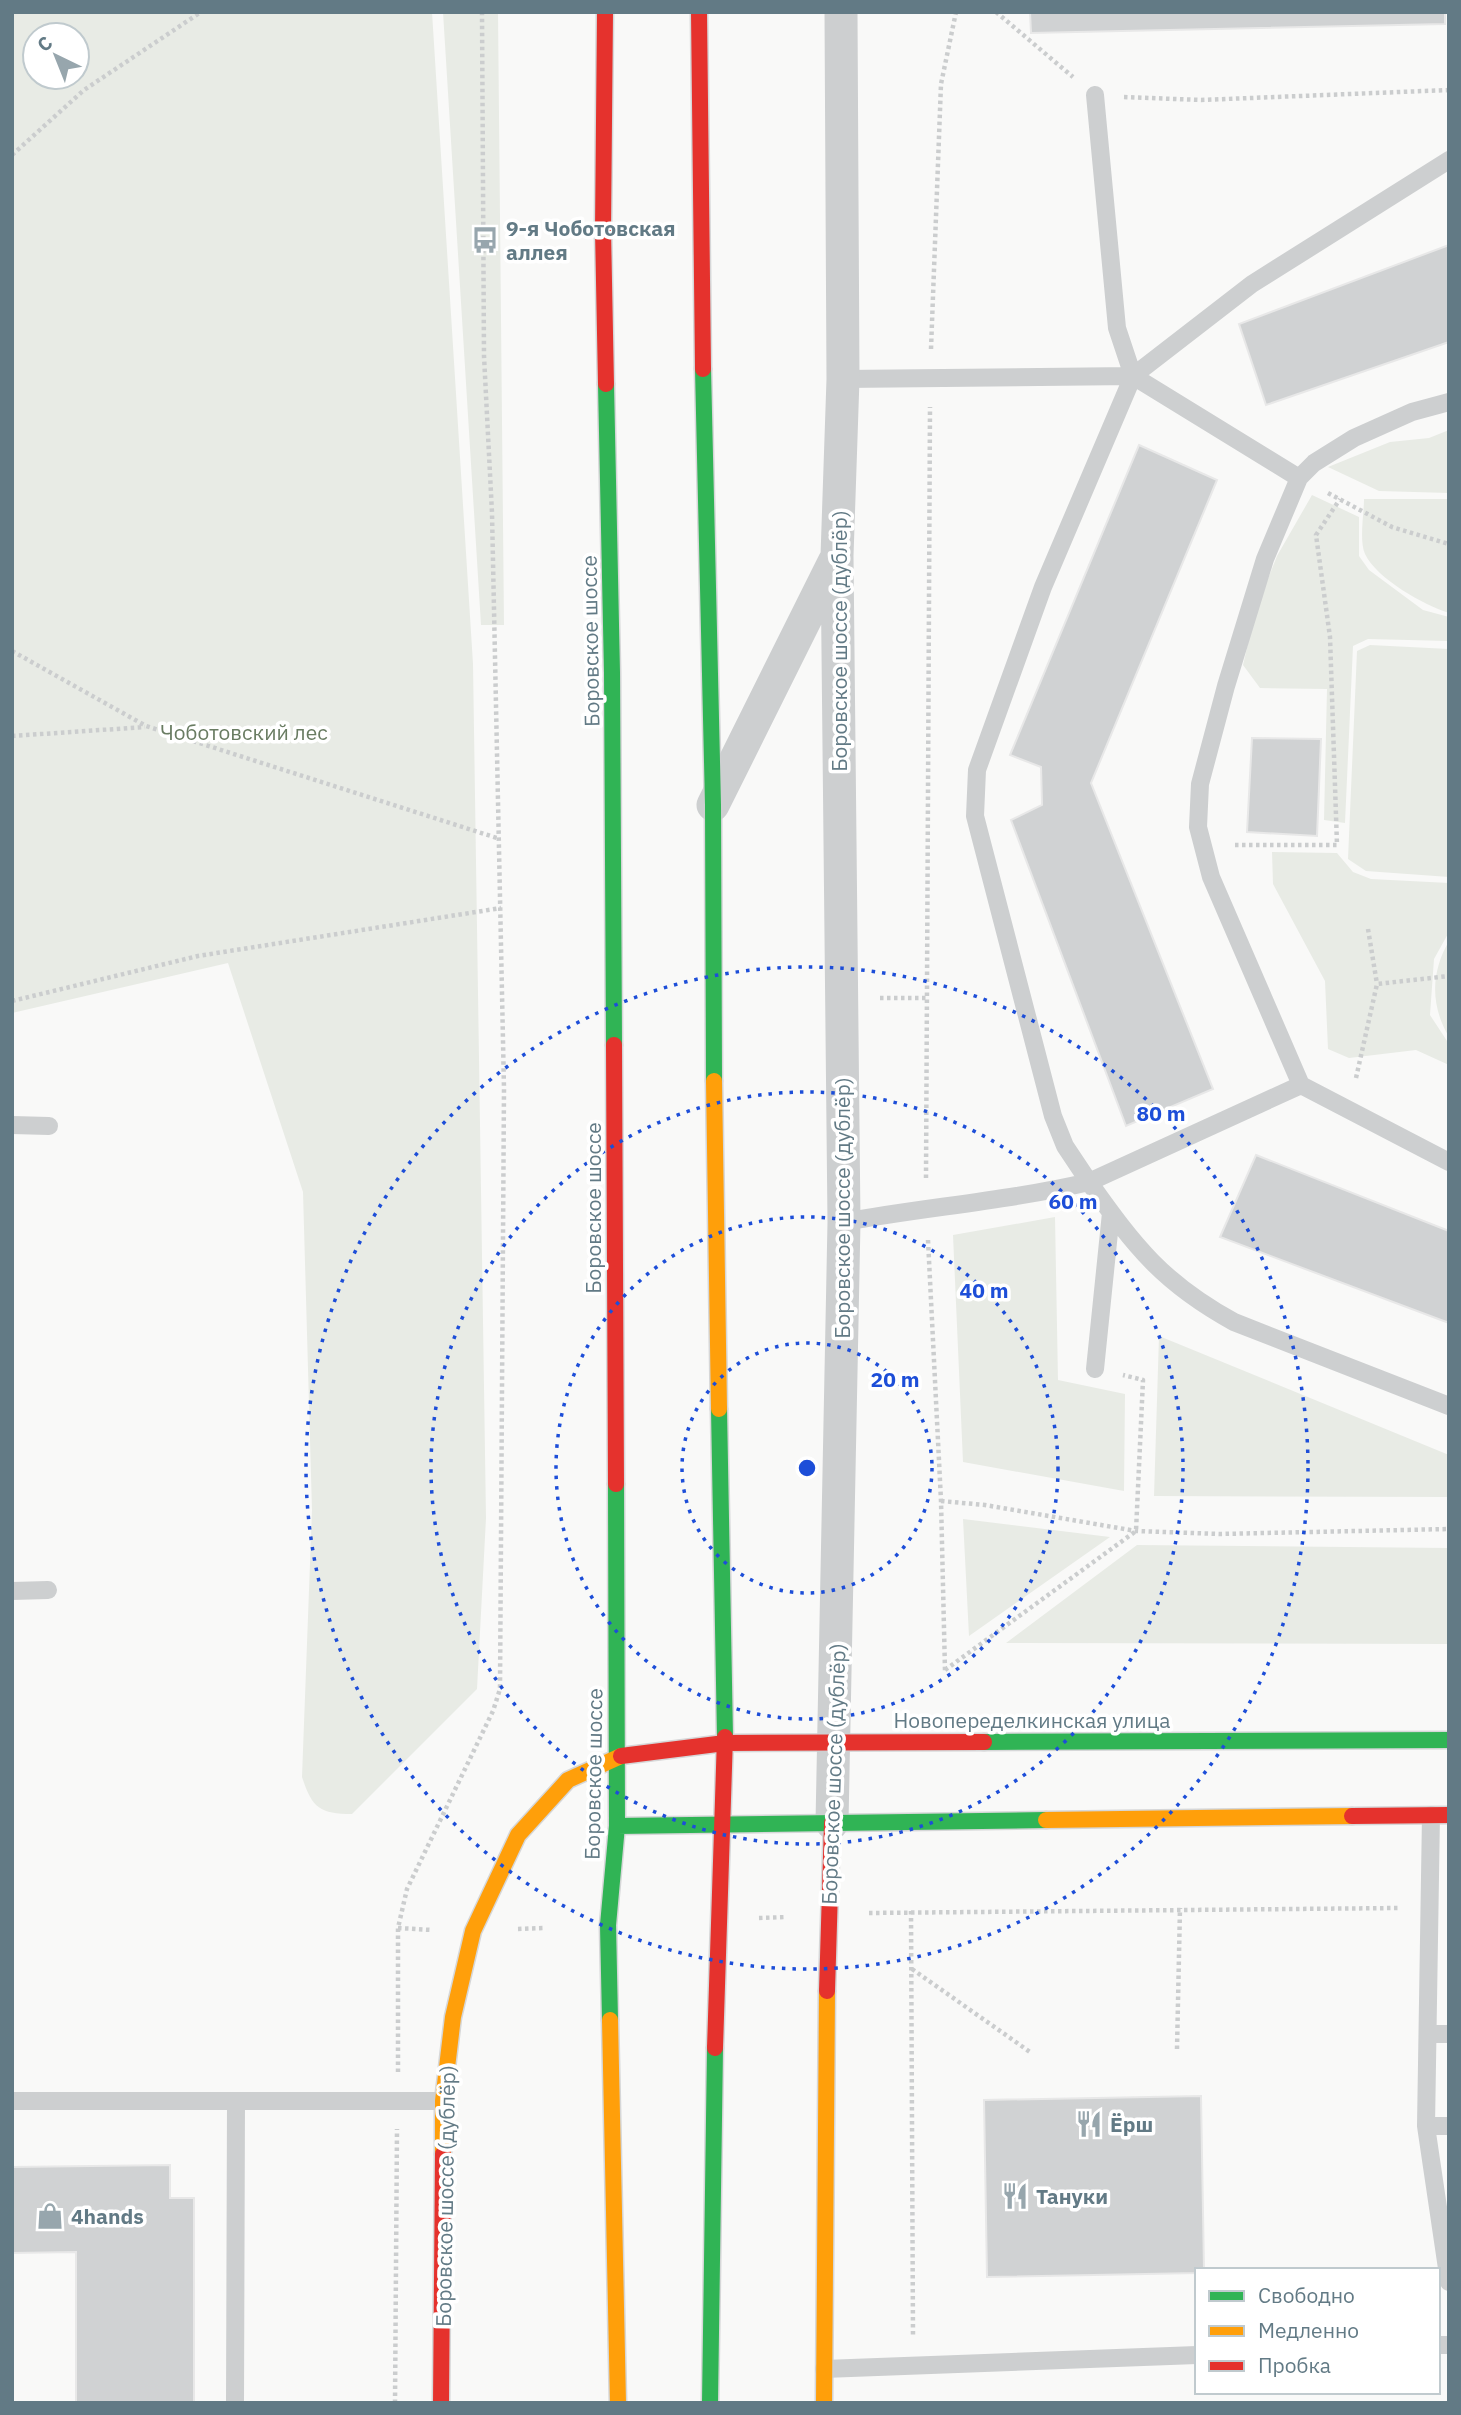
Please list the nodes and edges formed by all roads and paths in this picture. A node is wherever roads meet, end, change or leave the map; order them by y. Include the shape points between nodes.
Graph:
1 (201, 12) edge
2 (482, 12) edge
3 (605, 12) edge
4 (699, 12) edge
5 (841, 12) edge
6 (956, 12) edge
7 (996, 12) edge
8 (1449, 90) edge
9 (1095, 95) junction
10 (12, 155) edge
11 (1449, 160) edge
12 (930, 376) junction
13 (1133, 376) junction
14 (843, 379) junction
15 (1449, 402) edge
16 (1299, 478) junction
17 (1340, 499) junction
18 (1449, 544) edge
19 (837, 556) junction
20 (12, 651) edge
21 (146, 726) junction
22 (12, 736) edge
23 (713, 804) junction
24 (497, 838) junction
25 (1202, 845) junction
26 (501, 908) junction
27 (1368, 929) dead end
28 (1449, 976) edge
29 (1377, 984) junction
30 (867, 998) dead end
31 (928, 998) junction
32 (12, 1001) edge
33 (1301, 1085) junction
34 (1349, 1110) junction
35 (12, 1125) edge
36 (49, 1126) dead end
37 (1449, 1161) edge
38 (1089, 1182) junction
39 (926, 1206) junction
40 (1111, 1213) junction
41 (844, 1222) junction
42 (1095, 1369) joint
43 (1449, 1406) edge
44 (941, 1501) junction
45 (1449, 1529) edge
46 (1136, 1531) junction
47 (48, 1590) dead end
48 (12, 1591) edge
49 (836, 1740) junction
50 (1449, 1740) edge
51 (725, 1743) junction
52 (616, 1757) junction
53 (1440, 1815) edge
54 (723, 1822) junction
55 (832, 1823) junction
56 (617, 1826) junction
57 (1180, 1908) junction
58 (1430, 1909) junction
59 (911, 1911) junction
60 (863, 1913) dead end
61 (795, 1916) dead end
62 (759, 1918) dead end
63 (911, 1968) junction
64 (1428, 2034) junction
65 (1449, 2034) edge
66 (1177, 2049) dead end
67 (1030, 2052) dead end
68 (12, 2101) edge
69 (236, 2101) junction
70 (443, 2101) junction
71 (397, 2102) junction
72 (1426, 2126) junction
73 (1449, 2126) edge
74 (1449, 2282) edge
75 (1195, 2355) edge
76 (914, 2365) junction
77 (824, 2369) junction
78 (235, 2403) edge
79 (395, 2403) edge
80 (441, 2403) edge
81 (618, 2403) edge
82 (710, 2403) edge
83 (824, 2403) edge

1 - 10 path via 84,90
2 - 24 path via 484,356 492,513
3 - 52 main road, Боровское шоссе
4 - 23 main road
5 - 14 street, Боровское шоссе (дублёр)
6 - 12 path via 941,84
7 - 9 path
8 - 9 path via 1201,100
9 - 13 lane via 1117,328
11 - 13 lane via 1252,284
12 - 13 lane
12 - 14 lane
12 - 31 path
13 - 16 lane
13 - 38 lane via 1043,587 976,781 975,816 1053,1116 1065,1146
14 - 19 street, Боровское шоссе (дублёр)
15 - 16 lane via 1412,412 1354,438
16 - 17 path
16 - 25 lane via 1265,559 1203,772 1198,827
17 - 18 path via 1392,527
17 - 25 path via 1316,536 1330,636 1337,845
19 - 23 street
19 - 41 street, Боровское шоссе (дублёр)
20 - 21 path
21 - 22 path
21 - 24 path
23 - 51 main road
24 - 26 path
25 - 33 lane via 1211,877
26 - 32 path via 198,956
26 - 71 path via 500,1689 402,1906
27 - 29 path
28 - 29 path
29 - 34 path
30 - 31 path
31 - 39 path
33 - 34 lane
33 - 38 lane
34 - 37 lane
35 - 36 lane
38 - 39 lane via 1043,1193
38 - 40 lane
39 - 41 lane
39 - 44 path
40 - 42 lane
40 - 43 lane via 1160,1271 1208,1308
41 - 49 street, Боровское шоссе (дублёр)
42 - 46 path via 1143,1380
44 - 46 path
44 - 46 path via 945,1671
45 - 46 path via 1219,1534
47 - 48 lane
49 - 50 main road, Новопеределкинская улица
49 - 51 main road, Новопеределкинская улица
49 - 55 street, Боровское шоссе (дублёр)
51 - 52 main road, Новопеределкинская улица
51 - 54 main road
52 - 56 main road, Боровское шоссе
52 - 70 main road, Боровское шоссе (дублёр) via 568,1780 519,1835 473,1931 453,2017
53 - 55 main road
53 - 58 lane
54 - 55 main road
54 - 56 main road
54 - 82 main road via 717,1920
55 - 77 main road, Боровское шоссе (дублёр)
56 - 81 main road, Боровское шоссе via 608,1925
57 - 58 path
57 - 59 path
57 - 66 path
58 - 64 lane
59 - 60 path
59 - 63 path
61 - 62 path
63 - 67 path
63 - 76 path
64 - 65 lane
64 - 72 lane
68 - 69 lane
69 - 71 lane
69 - 78 lane
70 - 71 lane
70 - 80 main road, Боровское шоссе (дублёр)
71 - 79 path
72 - 73 lane
72 - 74 lane
75 - 76 lane
76 - 77 lane
77 - 83 main road, Боровское шоссе (дублёр)

